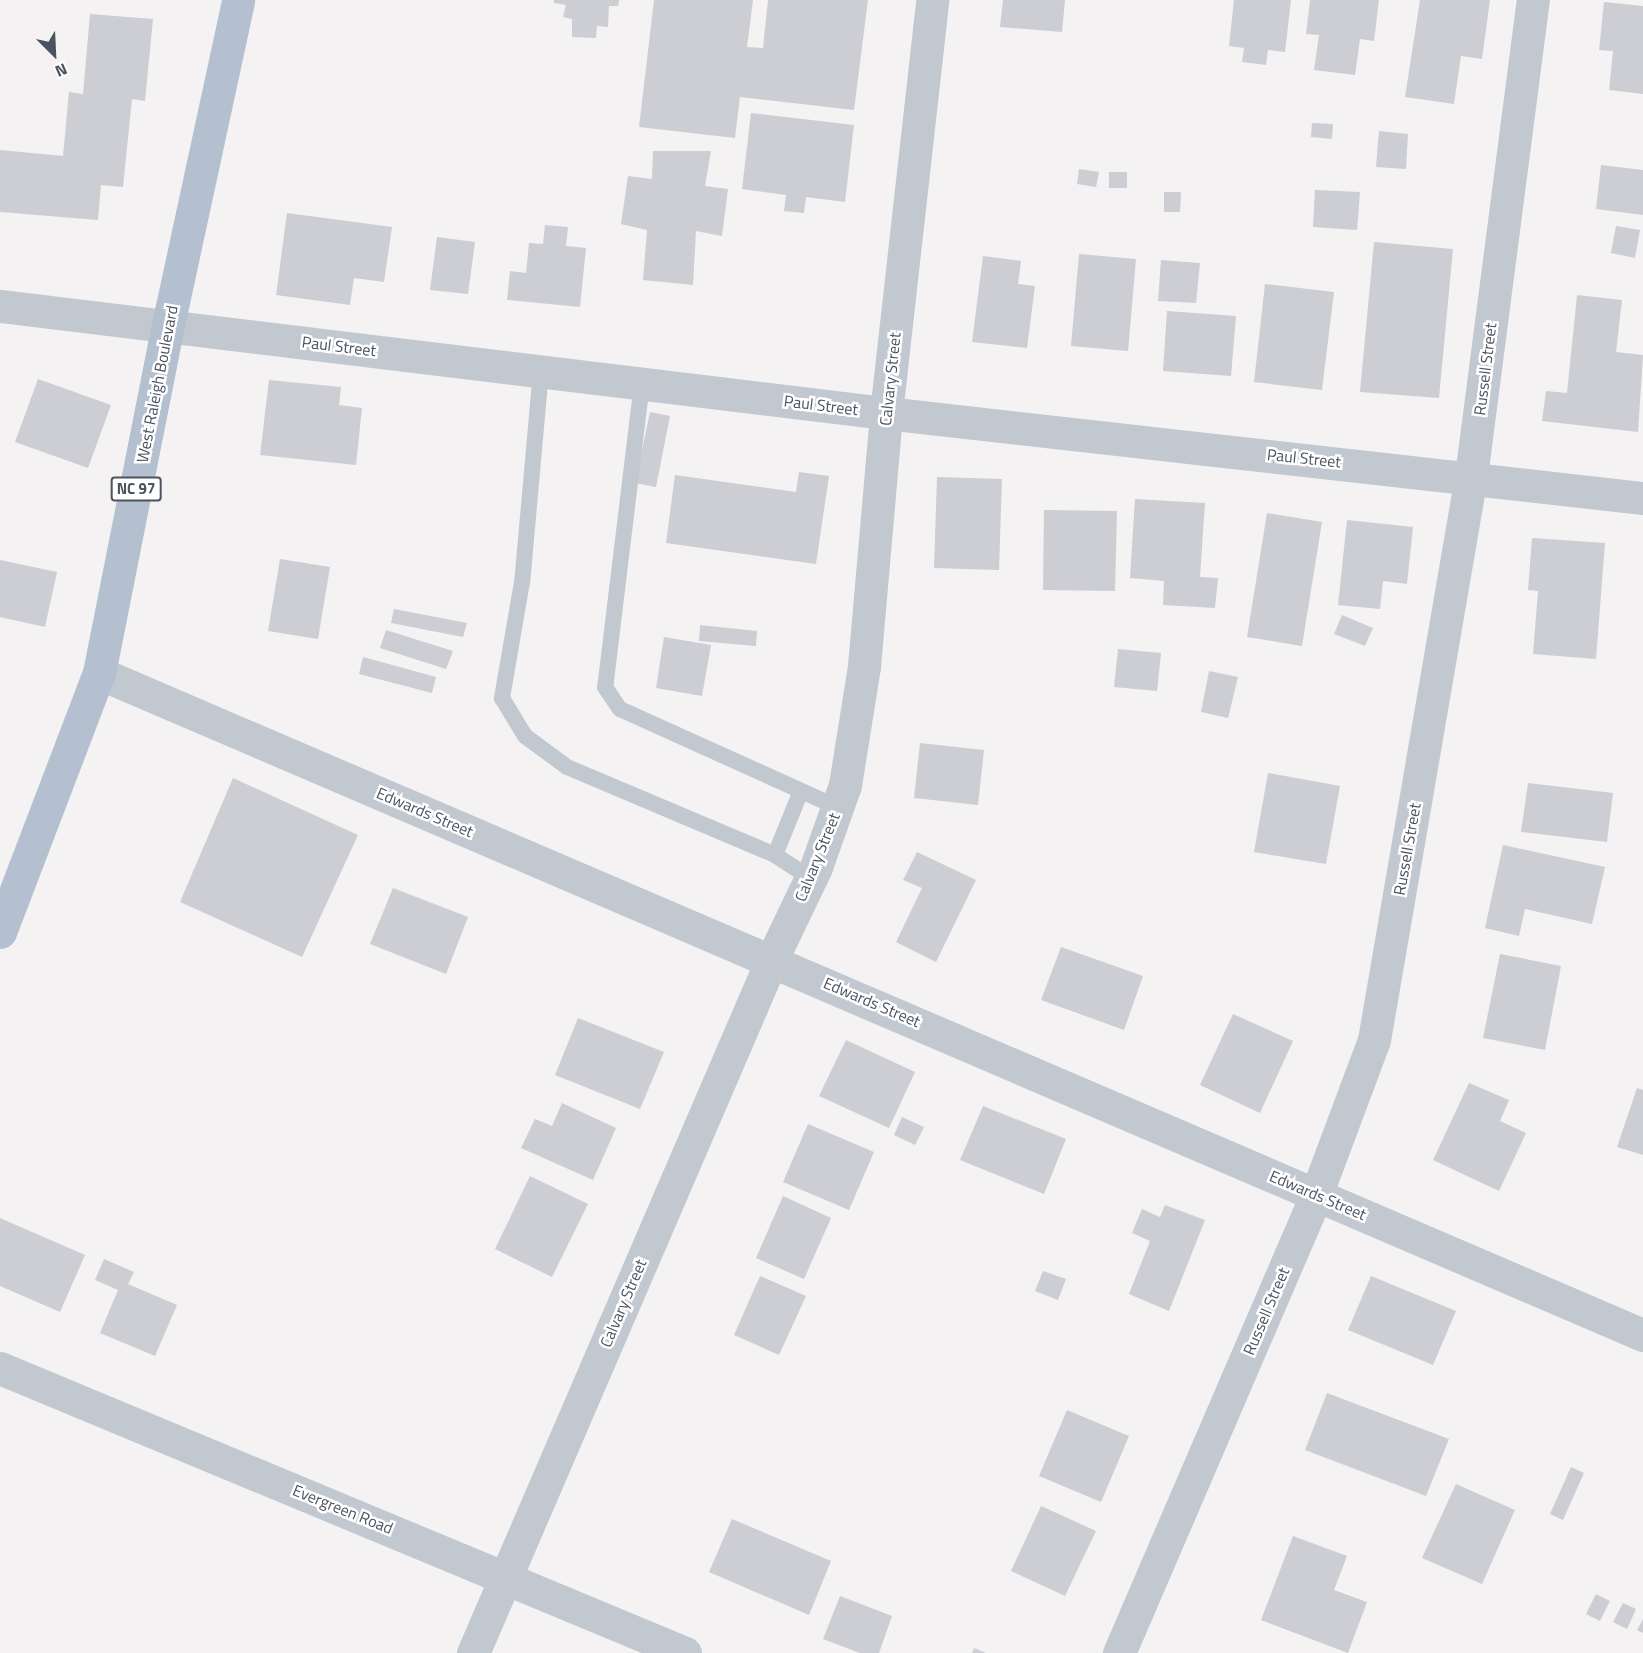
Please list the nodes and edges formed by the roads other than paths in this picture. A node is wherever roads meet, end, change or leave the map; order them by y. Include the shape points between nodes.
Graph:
1 (238, 0) edge
2 (932, 0) edge
3 (1533, 0) edge
4 (0, 306) edge
5 (168, 325) junction
6 (541, 371) junction
7 (642, 383) junction
8 (886, 413) junction
9 (1471, 476) junction
10 (1643, 498) edge
11 (99, 673) junction
12 (801, 791) junction
13 (837, 807) junction
14 (775, 855) junction
15 (810, 878) junction
16 (0, 932) edge
17 (772, 959) junction
18 (1316, 1195) junction
19 (1643, 1335) edge
20 (0, 1368) edge
21 (505, 1575) junction
22 (473, 1653) edge
23 (685, 1653) edge
24 (1119, 1653) edge

1 - 5 main road, West Raleigh Boulevard / NC 97
2 - 8 street, Calvary Street
3 - 9 street, Russell Street
4 - 5 street, Paul Street
5 - 6 street, Paul Street
5 - 11 main road, West Raleigh Boulevard / NC 97
6 - 7 street, Paul Street
6 - 14 lane via 522,582 502,698 525,736 567,767
7 - 8 street, Paul Street
7 - 12 lane via 605,687 620,710
8 - 9 street, Paul Street
8 - 13 street, Calvary Street via 863,677 847,774
9 - 10 street, Paul Street
9 - 18 street, Russell Street via 1374,1040
11 - 16 main road, West Raleigh Boulevard / NC 97
11 - 17 street, Edwards Street
12 - 13 lane
12 - 14 lane
13 - 15 street, Calvary Street
14 - 15 lane
15 - 17 street, Calvary Street
17 - 18 street, Edwards Street
17 - 21 street, Calvary Street
18 - 19 street, Edwards Street
18 - 24 street, Russell Street
20 - 21 street, Evergreen Road
21 - 22 street, Calvary Street
21 - 23 street, Evergreen Road

